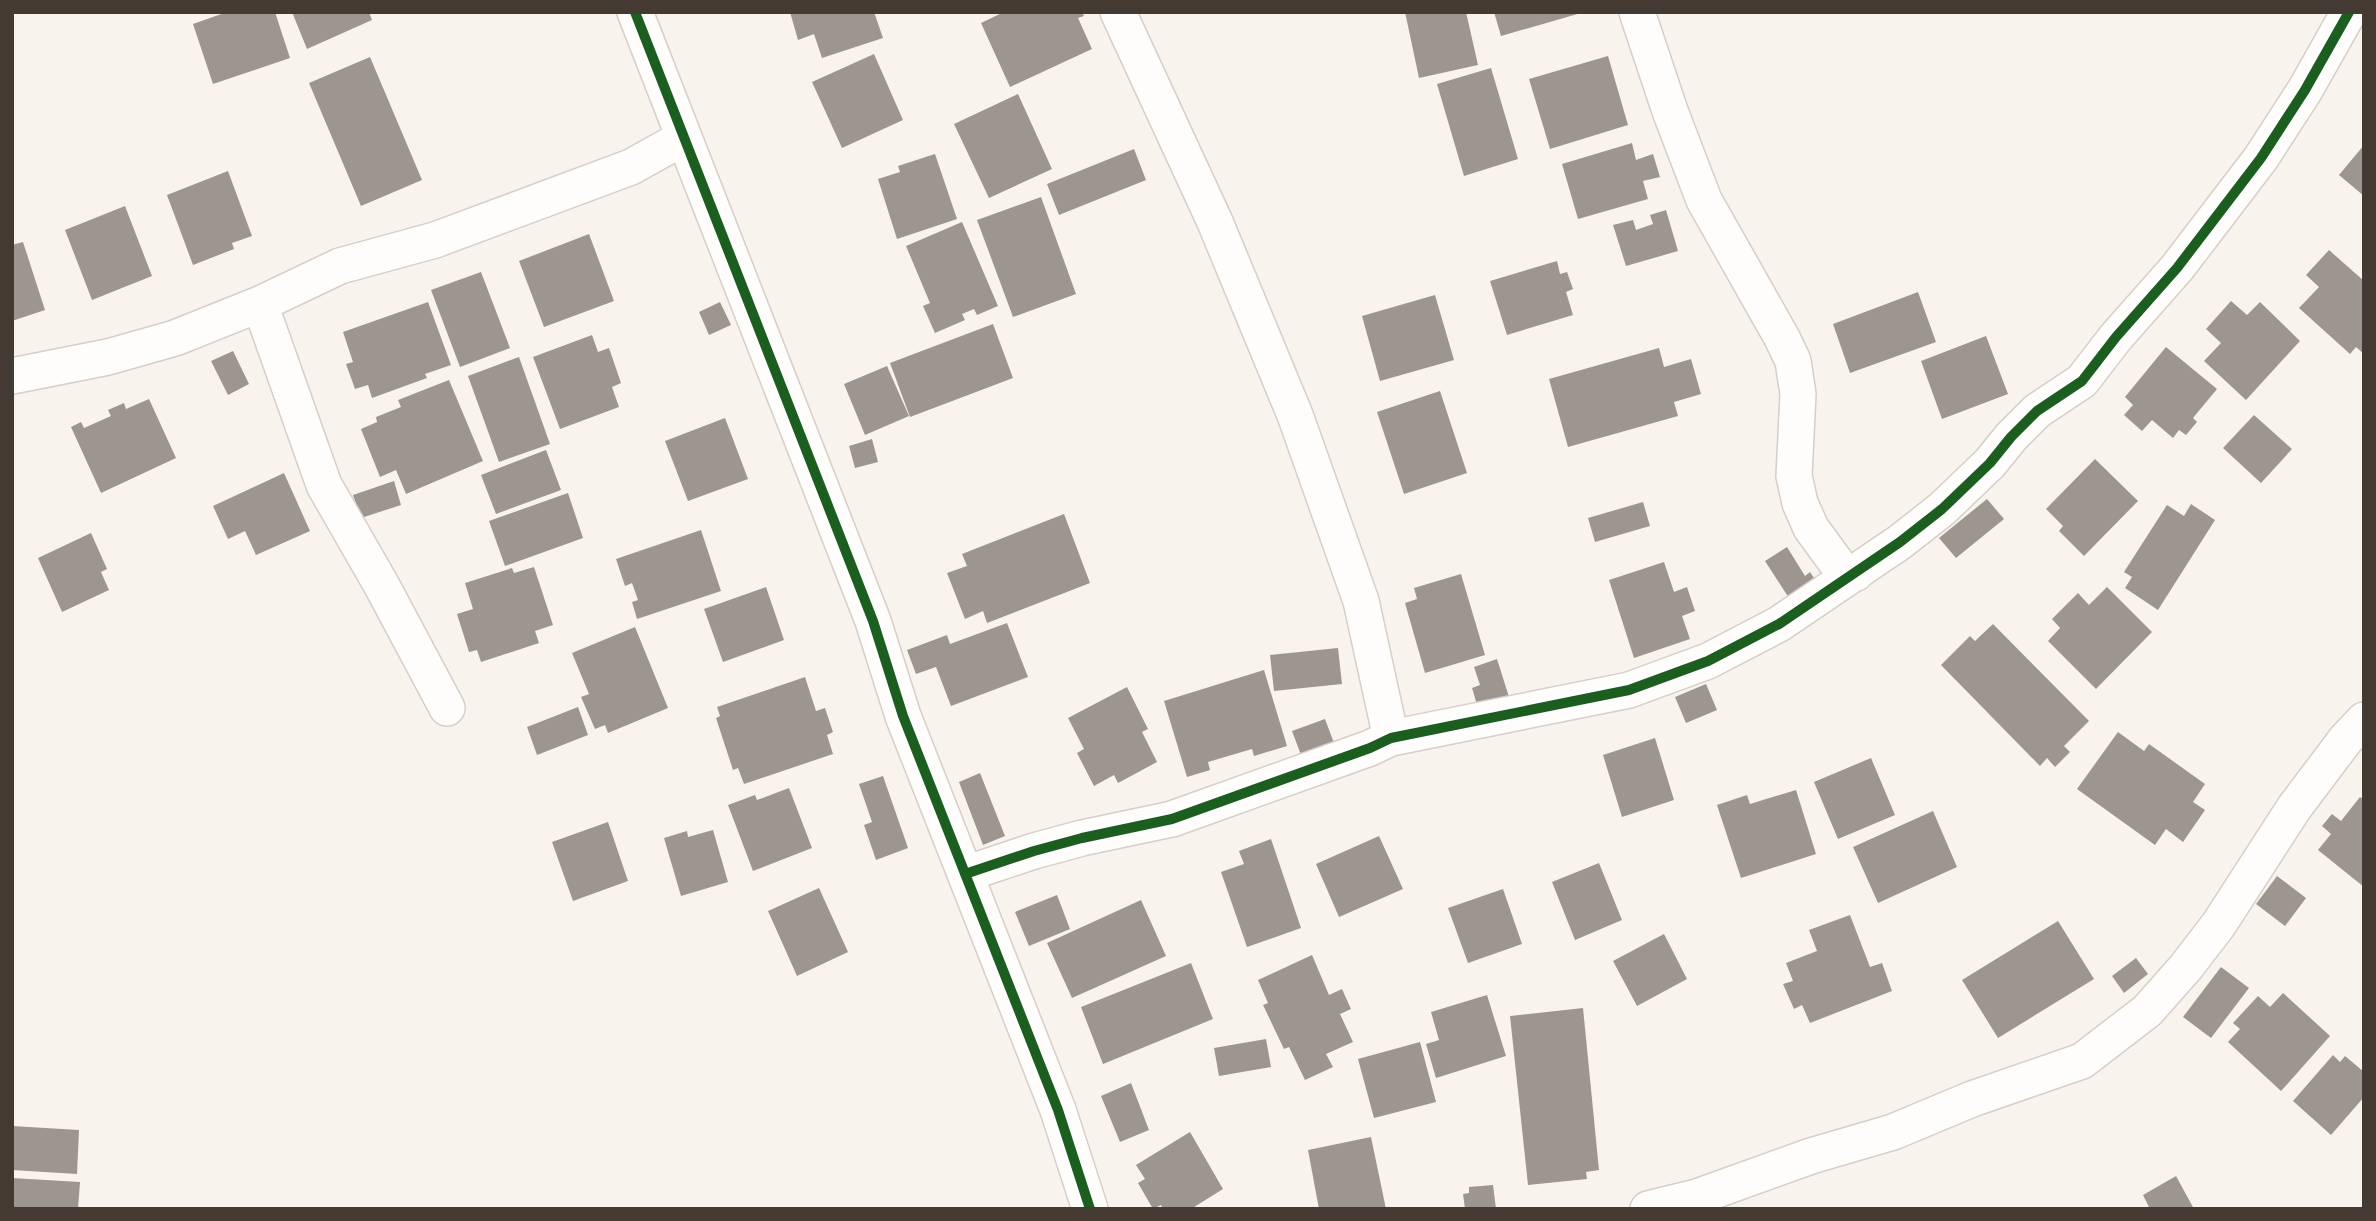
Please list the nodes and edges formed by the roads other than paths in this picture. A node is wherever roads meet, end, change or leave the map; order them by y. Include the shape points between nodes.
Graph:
1 (635, 12) edge
2 (1118, 12) edge
3 (1637, 12) edge
4 (2350, 12) edge
5 (683, 138) junction
6 (260, 304) junction
7 (12, 376) edge
8 (1856, 573) junction
9 (447, 708) dead end
10 (2364, 720) edge
11 (1391, 738) junction
12 (965, 874) junction
13 (1090, 1209) edge
14 (1648, 1209) edge

1 - 5 street
2 - 11 street via 1215,222 1295,415 1361,601
3 - 8 street via 1703,200 1793,361 1797,394 1794,476 1800,503 1811,528 1842,569
4 - 8 street via 2261,158 2082,381 2037,411 1942,509
5 - 6 street via 631,167 435,240 340,266
5 - 12 street via 873,621
6 - 7 street via 162,342
6 - 9 street via 324,485
8 - 11 street via 1779,624 1708,661 1629,690
10 - 14 street via 2294,808 2186,967 2147,1011 2082,1060 1893,1132
11 - 12 street via 1172,819 1082,838
12 - 13 street via 1058,1110

